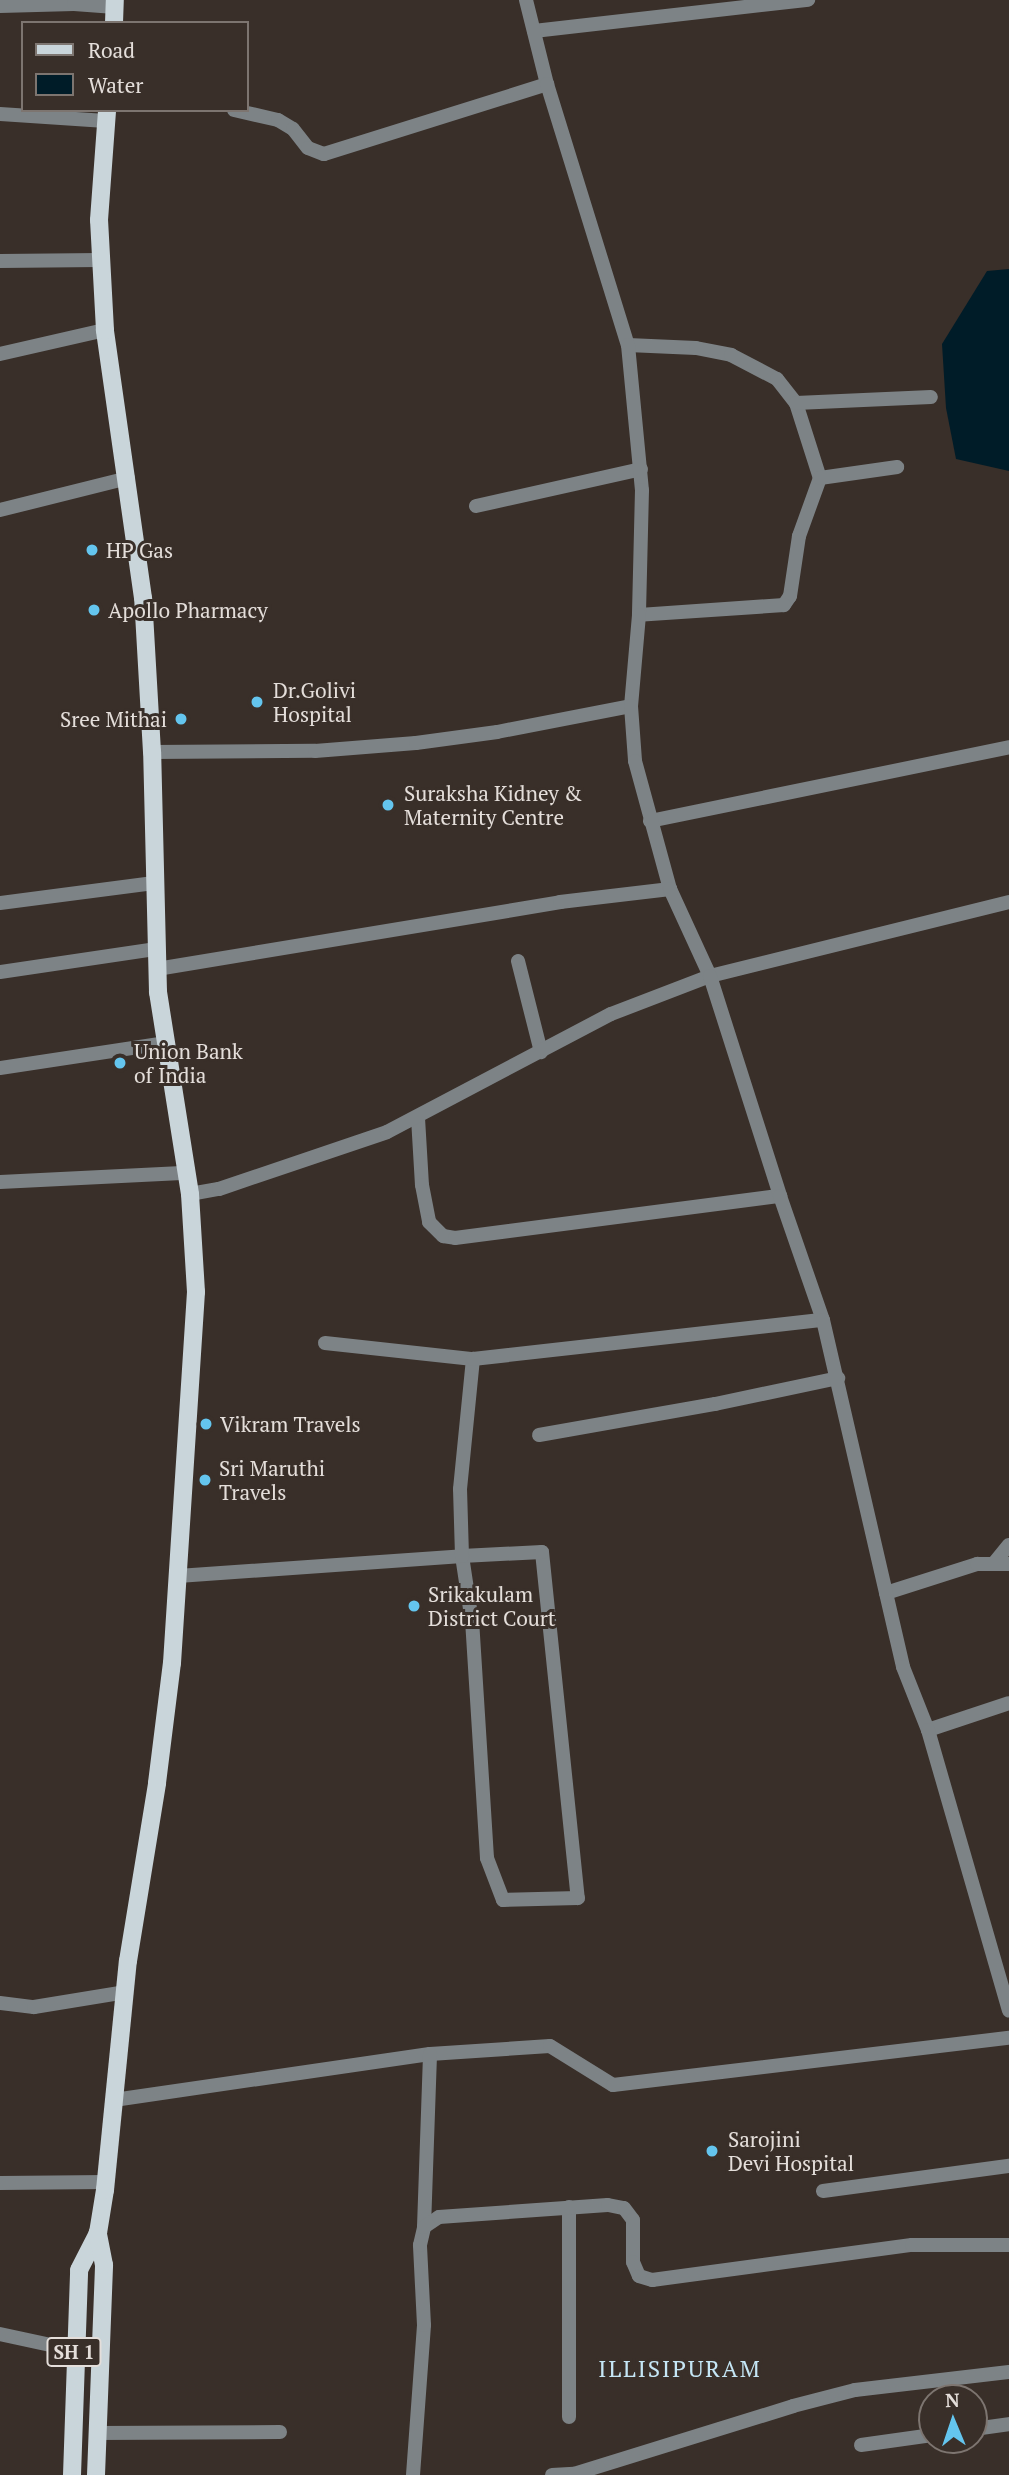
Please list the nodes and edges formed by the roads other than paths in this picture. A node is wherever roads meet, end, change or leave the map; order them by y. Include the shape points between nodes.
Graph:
1 (526, 0) edge
2 (808, 0) edge
3 (0, 6) edge
4 (115, 10) edge
5 (534, 31) junction
6 (547, 84) junction
7 (243, 112) edge
8 (0, 114) edge
9 (106, 116) edge
10 (100, 260) junction
11 (0, 261) edge
12 (105, 330) junction
13 (628, 345) junction
14 (0, 354) edge
15 (931, 397) dead end
16 (796, 403) junction
17 (897, 467) dead end
18 (641, 469) junction
19 (128, 478) junction
20 (820, 478) junction
21 (476, 506) dead end
22 (0, 510) edge
23 (639, 615) junction
24 (631, 706) junction
25 (1009, 747) edge
26 (152, 752) junction
27 (650, 821) junction
28 (154, 883) junction
29 (670, 889) junction
30 (1009, 902) edge
31 (0, 903) edge
32 (156, 949) junction
33 (518, 961) dead end
34 (157, 969) junction
35 (0, 972) edge
36 (710, 975) junction
37 (166, 1043) junction
38 (541, 1052) junction
39 (0, 1068) edge
40 (418, 1118) junction
41 (187, 1173) junction
42 (0, 1182) edge
43 (190, 1194) junction
44 (780, 1196) junction
45 (823, 1320) junction
46 (325, 1343) dead end
47 (472, 1359) junction
48 (838, 1378) junction
49 (539, 1434) dead end
50 (1009, 1545) edge
51 (462, 1556) junction
52 (1002, 1563) edge
53 (178, 1576) junction
54 (886, 1593) junction
55 (1009, 1703) edge
56 (928, 1731) junction
57 (126, 1992) junction
58 (0, 2003) edge
59 (1009, 2011) edge
60 (1009, 2038) edge
61 (430, 2054) junction
62 (114, 2100) junction
63 (1009, 2166) edge
64 (106, 2182) junction
65 (0, 2183) edge
66 (823, 2191) dead end
67 (569, 2207) junction
68 (425, 2227) junction
69 (98, 2233) junction
70 (1009, 2245) edge
71 (0, 2334) edge
72 (74, 2350) junction
73 (1009, 2372) edge
74 (569, 2417) dead end
75 (1009, 2424) edge
76 (988, 2427) edge
77 (280, 2432) dead end
78 (96, 2433) junction
79 (918, 2437) edge
80 (861, 2445) dead end
81 (72, 2475) edge
82 (96, 2475) edge
83 (413, 2475) edge
84 (552, 2475) edge

1 - 5 street
2 - 5 street
3 - 4 street via 74,4
5 - 6 street
6 - 7 street via 324,154 308,148 293,129 278,120
6 - 13 street
8 - 9 street
9 - 10 main road, SH 1
10 - 11 street
10 - 12 main road, SH 1
12 - 14 street
12 - 19 main road, SH 1
13 - 16 street via 696,348 731,355 777,379
13 - 18 street
15 - 16 street
16 - 20 street
17 - 20 street
18 - 21 street
18 - 23 street
19 - 22 street
19 - 26 main road, SH 1 via 143,598
20 - 23 street via 799,536 790,596 784,605
23 - 24 street
24 - 26 street via 416,743 315,751
24 - 27 street via 635,761
25 - 27 street
26 - 28 main road, SH 1
27 - 29 street
28 - 31 street
28 - 32 main road, SH 1
29 - 34 street via 560,902
29 - 36 street
30 - 36 street
32 - 34 main road, SH 1
32 - 35 street
33 - 38 street
34 - 37 main road, SH 1
36 - 38 street via 611,1014
36 - 44 street
37 - 39 street
37 - 41 main road, SH 1
38 - 40 street
40 - 43 street via 219,1189
40 - 44 street via 429,1222 443,1236
41 - 42 street
41 - 43 main road, SH 1
43 - 53 main road, SH 1 via 196,1292
44 - 45 street
45 - 47 street
45 - 48 street
46 - 47 street
47 - 51 street via 460,1489
48 - 49 street
48 - 54 street
50 - 52 street
51 - 51 street via 542,1552 578,1898 503,1900 487,1858 472,1622
51 - 53 street
52 - 54 street via 970,1566
53 - 57 main road, SH 1 via 157,1783
54 - 56 street via 902,1667
55 - 56 street
56 - 59 street
57 - 58 street via 34,2007
57 - 62 main road, SH 1
60 - 61 street via 613,2085 550,2046
61 - 62 street
61 - 68 street
62 - 64 main road, SH 1
63 - 66 street
64 - 65 street
64 - 69 main road, SH 1
67 - 68 street via 439,2217
67 - 70 street via 624,2208 633,2220 633,2262 639,2276 652,2280 912,2245
67 - 74 street
68 - 83 street via 420,2245 424,2325
69 - 72 main road, SH 1 via 79,2270
69 - 78 main road, SH 1 via 104,2265
71 - 72 street
72 - 81 main road, SH 1
73 - 84 street via 855,2390 574,2474
75 - 76 street
77 - 78 street
78 - 82 main road, SH 1
79 - 80 street

